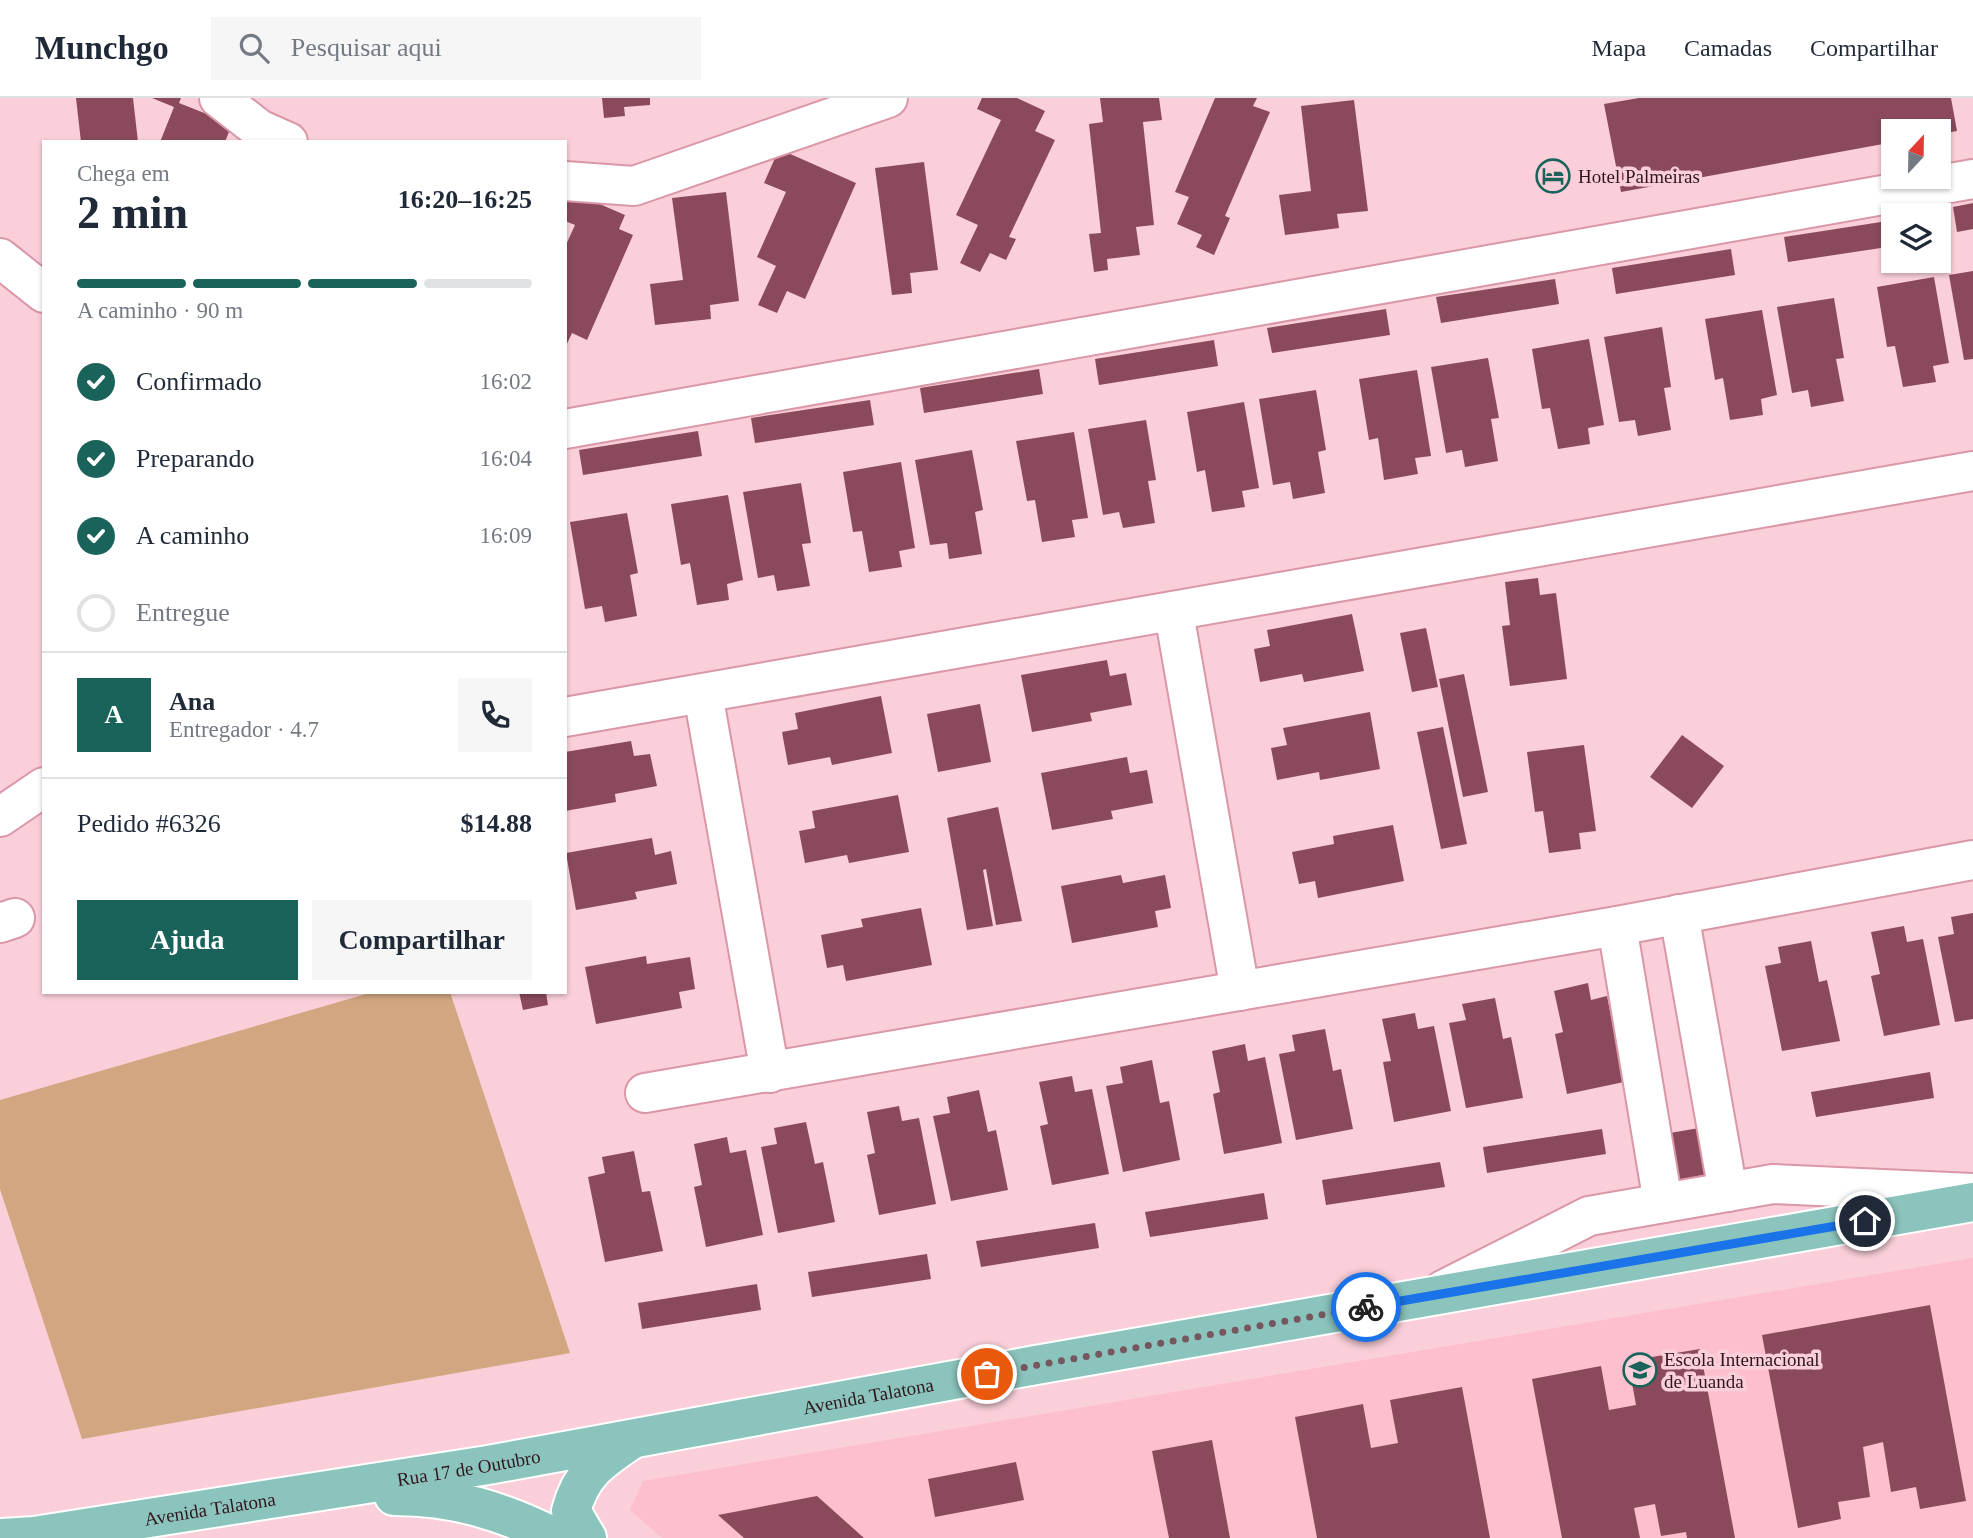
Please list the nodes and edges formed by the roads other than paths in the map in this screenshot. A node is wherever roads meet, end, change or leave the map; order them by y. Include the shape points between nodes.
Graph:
1 (888, 98) edge
2 (224, 100) edge
3 (284, 140) edge
4 (1973, 179) edge
5 (567, 181) edge
6 (0, 257) edge
7 (42, 291) edge
8 (567, 429) edge
9 (1973, 471) edge
10 (1174, 613) junction
11 (704, 694) junction
12 (567, 717) edge
13 (42, 788) edge
14 (0, 817) edge
15 (1973, 860) edge
16 (1679, 914) junction
17 (1617, 926) junction
18 (1240, 991) junction
19 (770, 1073) junction
20 (645, 1093) dead end
21 (1728, 1192) junction
22 (1973, 1193) edge
23 (1973, 1202) edge
24 (1663, 1203) junction
25 (1432, 1296) junction
26 (635, 1436) junction
27 (488, 1465) junction
28 (301, 1496) junction
29 (22, 1537) edge
30 (556, 1538) edge
31 (572, 1538) edge
32 (587, 1538) edge

1 - 5 street via 634,186
2 - 3 street via 259,129
4 - 8 street
6 - 7 street
9 - 10 street
10 - 11 street
10 - 18 street
11 - 12 street
11 - 19 street
13 - 14 street
15 - 16 street
16 - 17 street
16 - 21 street
17 - 18 street
17 - 24 street
18 - 19 street
19 - 20 street
21 - 22 street via 1773,1184
21 - 24 street
23 - 25 main road
24 - 25 street via 1589,1216
25 - 26 main road, Avenida Talatona
26 - 27 main road, Rua 17 de Outubro
26 - 32 main road via 595,1466 577,1489 571,1511
27 - 28 main road, Rua 17 de Outubro
27 - 31 main road
28 - 29 main road, Avenida Talatona
28 - 30 main road via 454,1500 486,1507

